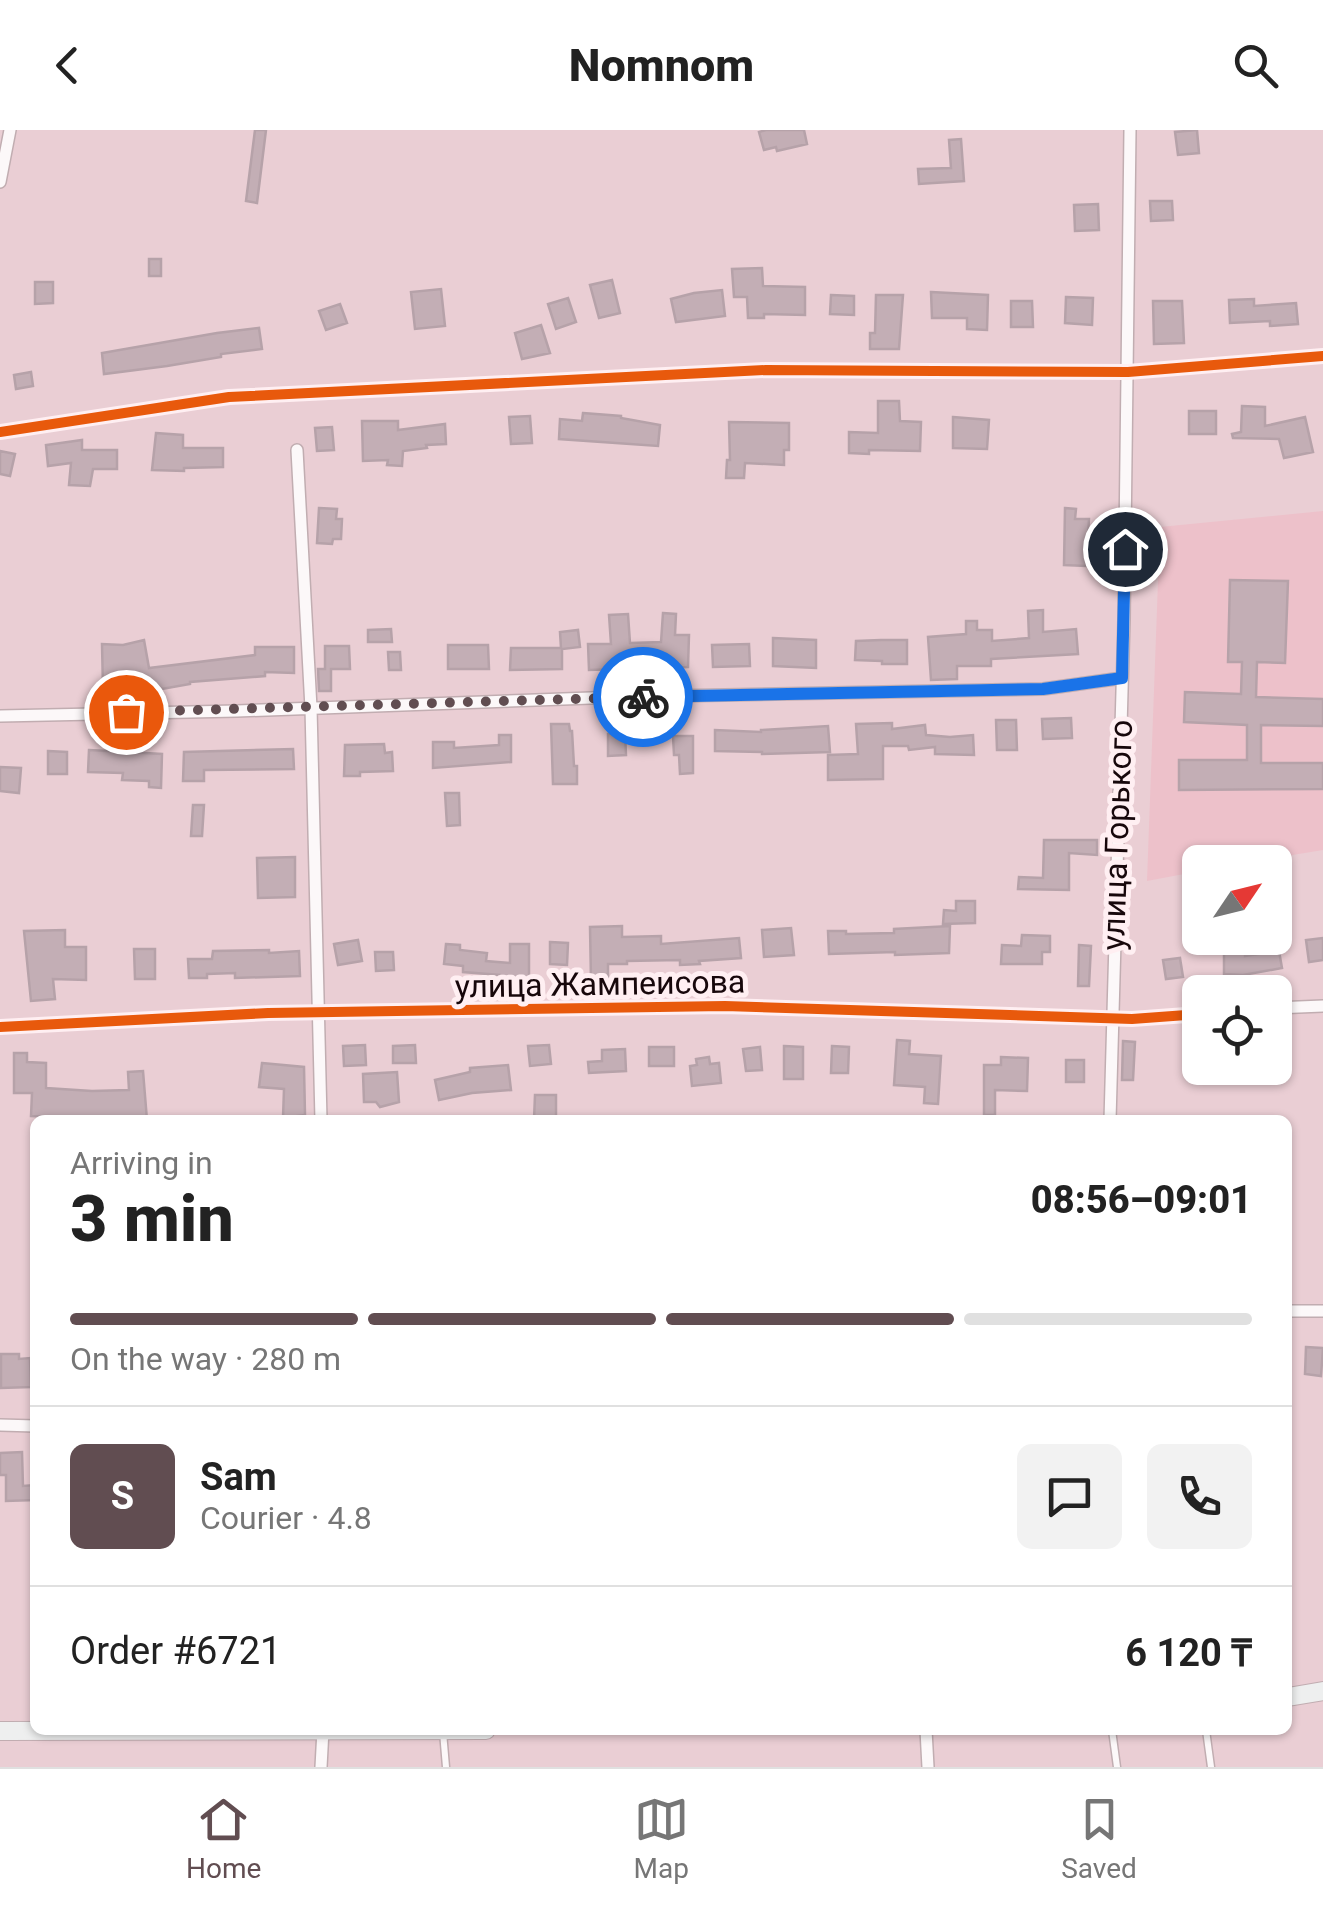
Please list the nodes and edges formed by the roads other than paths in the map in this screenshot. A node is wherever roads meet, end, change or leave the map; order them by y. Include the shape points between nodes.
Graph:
1 (10, 130) edge
2 (1130, 130) edge
3 (1, 174) edge
4 (1323, 356) edge
5 (1128, 372) junction
6 (0, 432) edge
7 (297, 450) dead end
8 (1122, 678) junction
9 (311, 708) junction
10 (0, 716) edge
11 (1323, 1006) edge
12 (1292, 1007) edge
13 (317, 1012) junction
14 (1182, 1015) edge
15 (1111, 1018) junction
16 (0, 1027) edge
17 (321, 1115) edge
18 (1110, 1115) edge
19 (1292, 1311) edge
20 (1323, 1311) edge
21 (0, 1426) edge
22 (30, 1426) edge
23 (1323, 1691) edge
24 (1292, 1696) edge
25 (0, 1731) edge
26 (30, 1731) edge
27 (323, 1735) edge
28 (443, 1735) edge
29 (926, 1735) edge
30 (1113, 1735) edge
31 (1207, 1735) edge
32 (321, 1767) edge
33 (446, 1767) edge
34 (928, 1767) edge
35 (1117, 1767) edge
36 (1211, 1767) edge

1 - 3 street
2 - 5 street, улица Горького
4 - 5 street
5 - 6 street via 766,370 230,397
5 - 8 street, улица Горького
7 - 9 street
8 - 9 street via 1043,689
8 - 15 street, улица Горького
9 - 10 street
9 - 13 street
11 - 12 street
13 - 15 street, улица Жампеисова via 725,1006
13 - 16 street, улица Жампеисова
13 - 17 street
14 - 15 street, улица Жампеисова
15 - 18 street, улица Горького
19 - 20 street
21 - 22 street
23 - 24 main road
25 - 26 main road
27 - 32 street
28 - 33 lane
29 - 34 street
30 - 35 lane
31 - 36 lane

